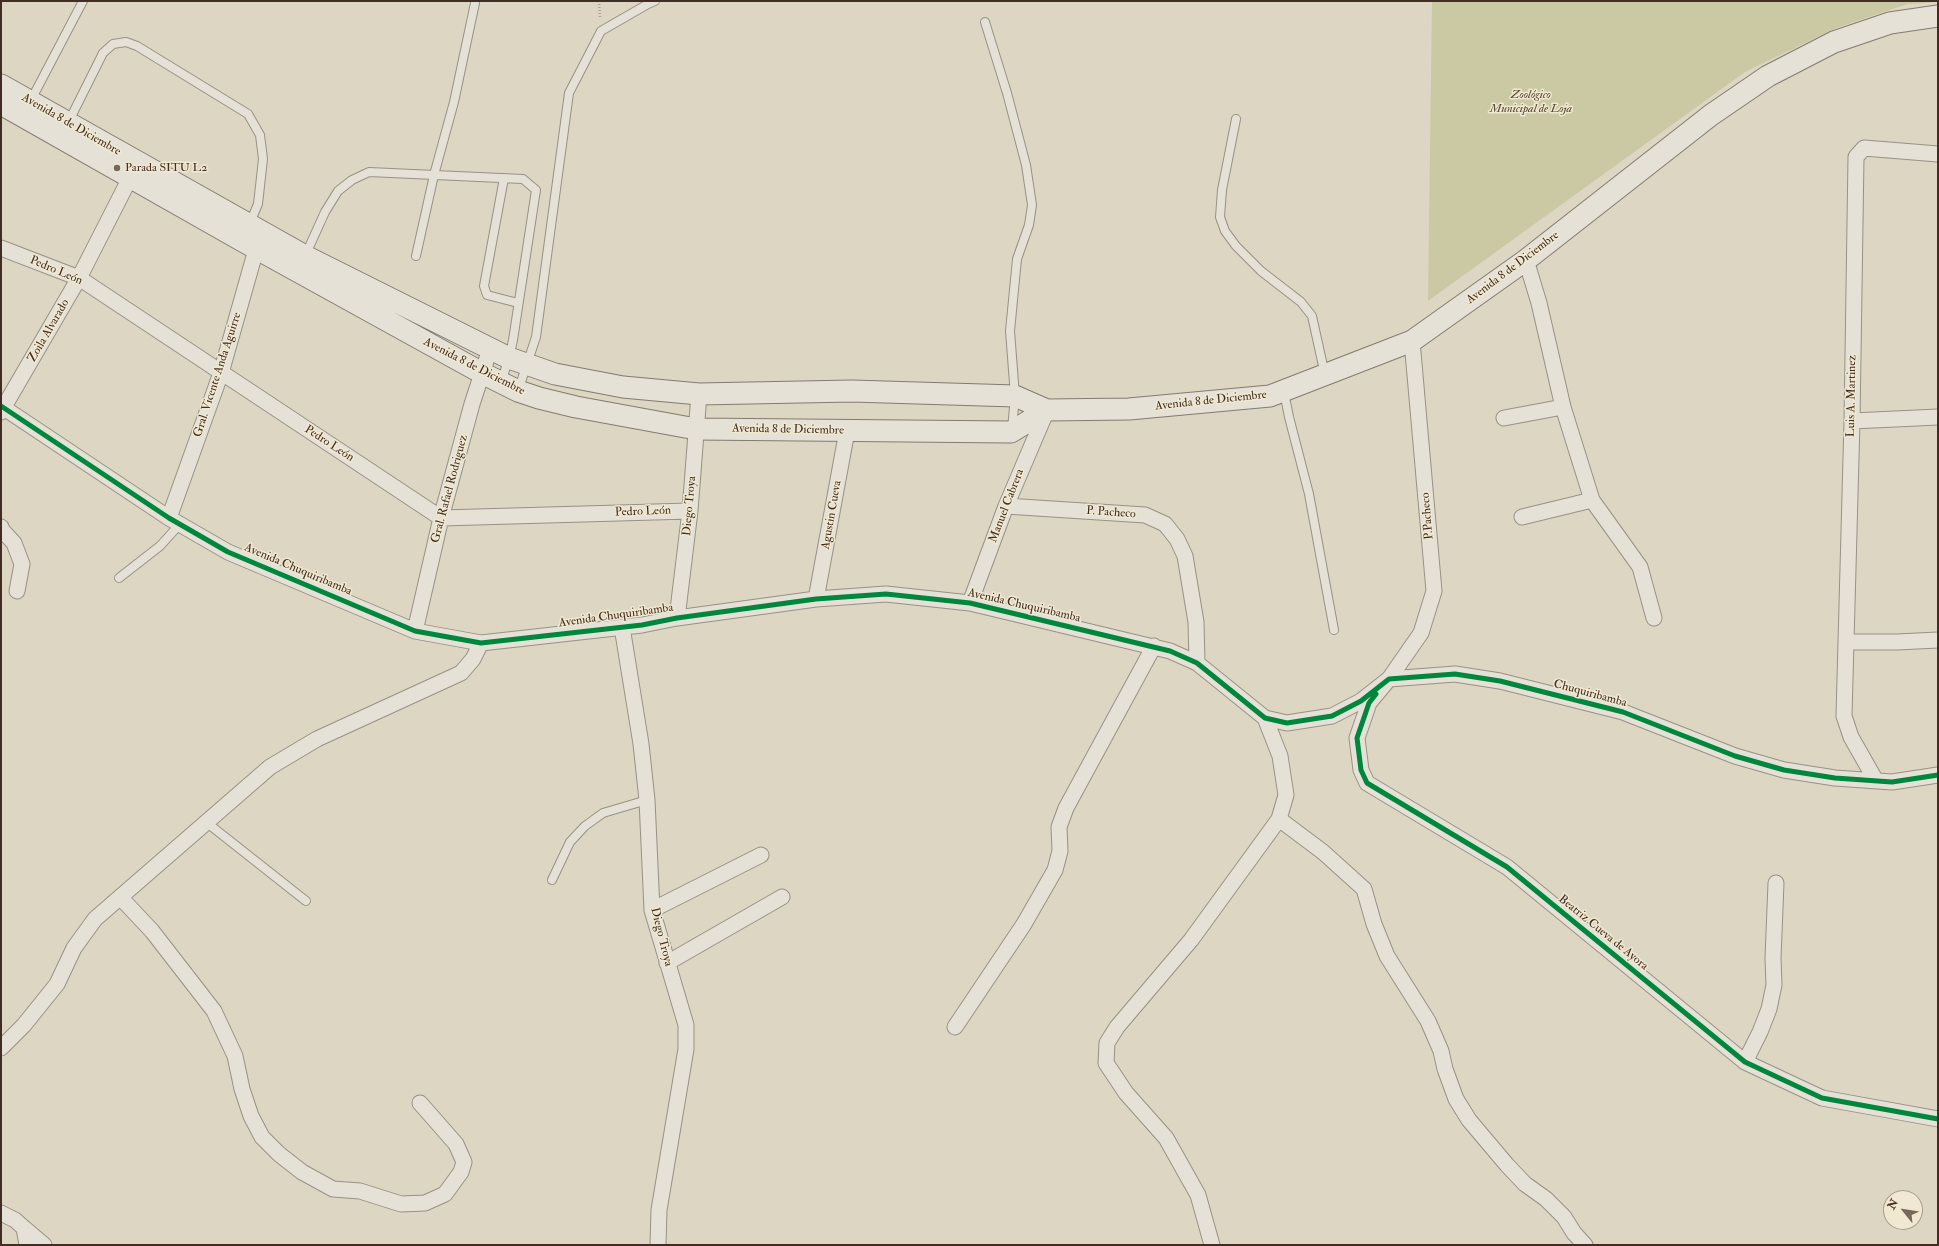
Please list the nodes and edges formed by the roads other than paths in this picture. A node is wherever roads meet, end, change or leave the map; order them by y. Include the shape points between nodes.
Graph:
1 (83, 1) edge
2 (655, 1) edge
3 (475, 3) dead end
4 (1938, 16) edge
5 (985, 22) dead end
6 (1, 85) edge
7 (1, 104) edge
8 (26, 109) junction
9 (1236, 119) dead end
10 (65, 131) junction
11 (1938, 154) edge
12 (134, 170) junction
13 (434, 175) junction
14 (504, 178) junction
15 (256, 234) junction
16 (1, 248) edge
17 (416, 256) dead end
18 (1526, 260) junction
19 (301, 263) junction
20 (79, 278) junction
21 (518, 303) junction
22 (1412, 341) junction
23 (490, 349) junction
24 (518, 361) junction
25 (221, 373) junction
26 (482, 373) junction
27 (1325, 375) junction
28 (509, 386) junction
29 (1284, 391) junction
30 (699, 394) junction
31 (1014, 396) junction
32 (1564, 407) junction
33 (2, 409) edge
34 (1047, 410) junction
35 (1938, 417) edge
36 (1504, 418) dead end
37 (1852, 421) junction
38 (696, 429) junction
39 (847, 431) junction
40 (1011, 432) junction
41 (1592, 500) junction
42 (1006, 506) junction
43 (690, 511) junction
44 (1522, 517) dead end
45 (441, 518) junction
46 (175, 521) junction
47 (1, 527) edge
48 (119, 578) dead end
49 (17, 591) dead end
50 (816, 599) junction
51 (970, 603) junction
52 (677, 618) junction
53 (1654, 618) dead end
54 (622, 627) junction
55 (1334, 630) dead end
56 (415, 631) junction
57 (1938, 640) edge
58 (1847, 642) junction
59 (481, 643) junction
60 (1154, 646) junction
61 (1198, 663) junction
62 (1389, 679) junction
63 (1265, 718) junction
64 (1938, 775) edge
65 (1876, 781) junction
66 (647, 800) junction
67 (1278, 819) junction
68 (206, 822) junction
69 (761, 855) dead end
70 (552, 880) dead end
71 (1776, 883) dead end
72 (120, 897) junction
73 (782, 897) dead end
74 (306, 901) dead end
75 (652, 910) junction
76 (667, 964) junction
77 (955, 1027) dead end
78 (1, 1048) edge
79 (1745, 1062) junction
80 (420, 1102) dead end
81 (1938, 1118) edge
82 (1, 1213) edge
83 (24, 1228) junction
84 (27, 1245) edge
85 (44, 1245) edge
86 (658, 1245) edge
87 (1212, 1245) edge
88 (1585, 1245) edge

1 - 8 lane
2 - 24 lane via 601,31 569,93 536,337
3 - 13 lane via 454,102
4 - 18 main road, Avenida 8 de Diciembre via 1890,24 1834,42 1768,76 1711,115
5 - 31 lane via 1026,165 1032,205 1030,225 1017,259 1010,331
6 - 8 main road, Avenida 8 de Diciembre
7 - 8 main road, Avenida 8 de Diciembre
8 - 10 main road, Avenida 8 de Diciembre
9 - 27 lane via 1222,190 1220,217 1225,231 1236,246 1261,271 1301,302 1312,316
10 - 12 main road, Avenida 8 de Diciembre
10 - 15 lane via 103,53 113,44 126,42 137,46 248,114 260,135 263,159
11 - 37 street, Luis A. Martinez via 1864,148 1856,157
12 - 15 main road, Avenida 8 de Diciembre
12 - 20 street, Zoila Alvarado
13 - 14 lane
13 - 17 lane
13 - 19 lane via 369,172 352,180 338,191 325,212
14 - 21 lane via 523,179 536,190
14 - 21 lane via 484,286 487,295
15 - 19 main road, Avenida 8 de Diciembre
15 - 25 street, Gral. Vicente Anda Aguirre
16 - 20 street, Pedro León
18 - 22 main road, Avenida 8 de Diciembre
18 - 32 street
19 - 23 main road, Avenida 8 de Diciembre
19 - 26 main road, Avenida 8 de Diciembre
20 - 25 street, Pedro León
20 - 33 street, Zoila Alvarado
21 - 24 lane
22 - 27 main road, Avenida 8 de Diciembre
22 - 62 street, P.Pacheco via 1434,591 1421,633
23 - 24 main road, Avenida 8 de Diciembre
23 - 26 street, Gral. Rafael Rodriguez
24 - 28 lane
24 - 28 lane
24 - 30 main road, Avenida 8 de Diciembre via 555,374 623,387
25 - 45 street, Pedro León
25 - 46 street, Gral. Vicente Anda Aguirre
26 - 28 main road, Avenida 8 de Diciembre
26 - 45 street, Gral. Rafael Rodriguez
27 - 29 main road, Avenida 8 de Diciembre
28 - 38 main road, Avenida 8 de Diciembre via 539,398 576,407
29 - 34 main road, Avenida 8 de Diciembre via 1270,396 1129,409
29 - 55 lane via 1309,494
30 - 31 main road, Avenida 8 de Diciembre via 852,391
30 - 38 street, Diego Troya
31 - 34 main road, Avenida 8 de Diciembre
31 - 40 lane
32 - 36 street
32 - 41 street
33 - 46 street, Avenida Chuquiribamba
34 - 40 main road
34 - 42 street, Manuel Cabrera
35 - 37 street
37 - 58 street, Luis A. Martinez
38 - 39 main road, Avenida 8 de Diciembre
38 - 43 street, Diego Troya
39 - 40 main road, Avenida 8 de Diciembre
39 - 50 street, Agustin Cueva
41 - 44 street
41 - 53 street via 1640,567
42 - 51 street, Manuel Cabrera
42 - 61 street, P. Pacheco via 1145,515 1165,524 1177,539 1185,556 1196,622
43 - 45 street, Pedro León
43 - 52 street, Diego Troya
45 - 56 street, Gral. Rafael Rodriguez
46 - 48 lane via 160,546
46 - 56 street, Avenida Chuquiribamba via 228,552
47 - 49 street via 14,543 22,564
50 - 51 street, Avenida Chuquiribamba via 886,594
50 - 52 street, Avenida Chuquiribamba
51 - 60 street, Avenida Chuquiribamba
52 - 54 street, Avenida Chuquiribamba
54 - 59 street, Avenida Chuquiribamba
54 - 66 street, Diego Troya via 642,744
56 - 59 street, Avenida Chuquiribamba
57 - 58 street
58 - 65 street, Luis A. Martinez via 1844,716 1851,738
59 - 68 street via 473,659 461,672 317,740 277,763
60 - 61 street, Avenida Chuquiribamba
60 - 77 street via 1066,808 1059,828 1060,850 1055,870 1024,924
61 - 63 street, Avenida Chuquiribamba
62 - 63 street via 1362,701 1332,716 1287,722
62 - 65 street, Chuquiribamba via 1455,674 1500,681 1623,712 1735,756 1784,770
62 - 79 street, Beatriz Cueva de Ayora via 1369,703 1357,738 1361,770 1367,783 1507,867
63 - 67 street via 1280,756 1286,795
64 - 65 street, Chuquiribamba via 1892,782
66 - 70 lane via 603,812 585,826 570,842
66 - 75 street, Diego Troya
67 - 87 street via 1190,940 1116,1027 1107,1043 1106,1063 1126,1093 1166,1138 1198,1195
67 - 88 street via 1323,852 1364,889 1387,956 1428,1021 1441,1051 1456,1099 1469,1120 1525,1184 1546,1199 1564,1217
68 - 72 street
68 - 74 lane
69 - 75 street
71 - 79 street via 1774,985 1769,1009
72 - 78 street via 95,919 74,948 56,984 24,1025
72 - 80 street via 152,931 214,1011 235,1056 242,1089 251,1116 262,1137 302,1172 333,1189 360,1191 401,1204 426,1204 445,1194 461,1172 464,1162 456,1144
73 - 76 street
75 - 76 street, Diego Troya
76 - 86 street, Diego Troya via 686,1025 686,1041 660,1210
79 - 81 street, Beatriz Cueva de Ayora via 1822,1098
82 - 83 street
83 - 84 street
83 - 85 street

